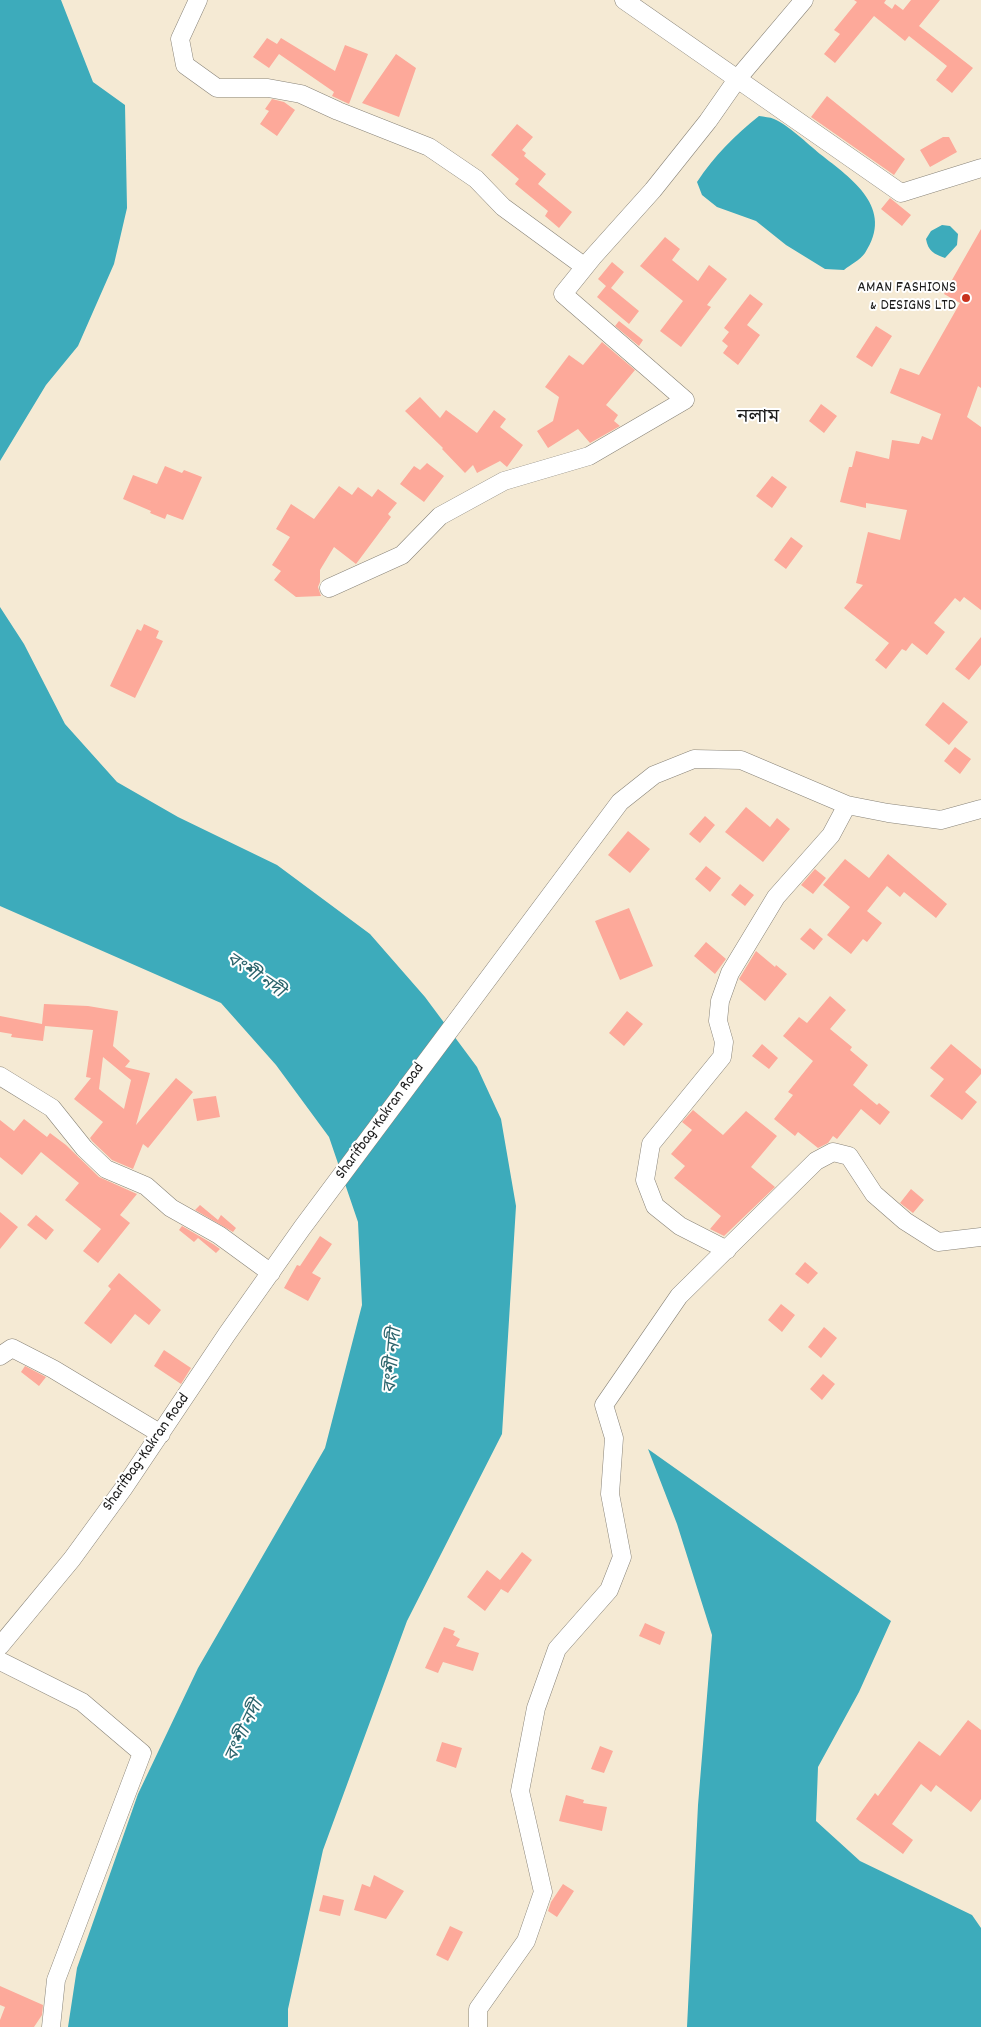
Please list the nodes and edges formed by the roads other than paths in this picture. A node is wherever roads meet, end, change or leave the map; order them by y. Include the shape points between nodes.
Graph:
1 (198, 0) edge
2 (624, 0) edge
3 (804, 0) edge
4 (738, 78) junction
5 (981, 168) edge
6 (585, 267) junction
7 (330, 588) dead end
8 (847, 805) junction
9 (981, 809) edge
10 (0, 1076) edge
11 (981, 1237) edge
12 (727, 1250) junction
13 (271, 1274) junction
14 (0, 1356) edge
15 (161, 1434) junction
16 (0, 1646) edge
17 (0, 1661) edge
18 (51, 2027) edge
19 (478, 2027) edge

1 - 6 street via 180,39 185,65 217,88 268,88 301,94 429,147 476,178 503,206
2 - 4 street
3 - 4 street
4 - 5 street via 901,193
4 - 6 street via 696,137
6 - 7 street via 563,294 685,400 589,456 504,481 440,516 402,555
8 - 9 street, Sharifbag-Kakran Road via 941,820
8 - 12 street via 831,835 776,897 730,973 720,1001 718,1021 724,1042 722,1057 652,1144 645,1180 654,1206 680,1226
8 - 13 street, Sharifbag-Kakran Road via 741,760 694,759 654,775 620,802
10 - 13 street via 52,1108 84,1148 106,1169 146,1186 171,1208 219,1235
11 - 12 street via 938,1242 905,1221 874,1194 849,1156 833,1152 816,1161
12 - 19 street via 680,1296 604,1405 614,1438 610,1494 622,1557 609,1590 557,1649 536,1708 520,1791 543,1892 526,1941 478,2009
13 - 15 street, Sharifbag-Kakran Road
14 - 15 street via 12,1348
15 - 16 street, Sharifbag-Kakran Road via 72,1559
17 - 18 street via 82,1702 142,1753 56,1980

